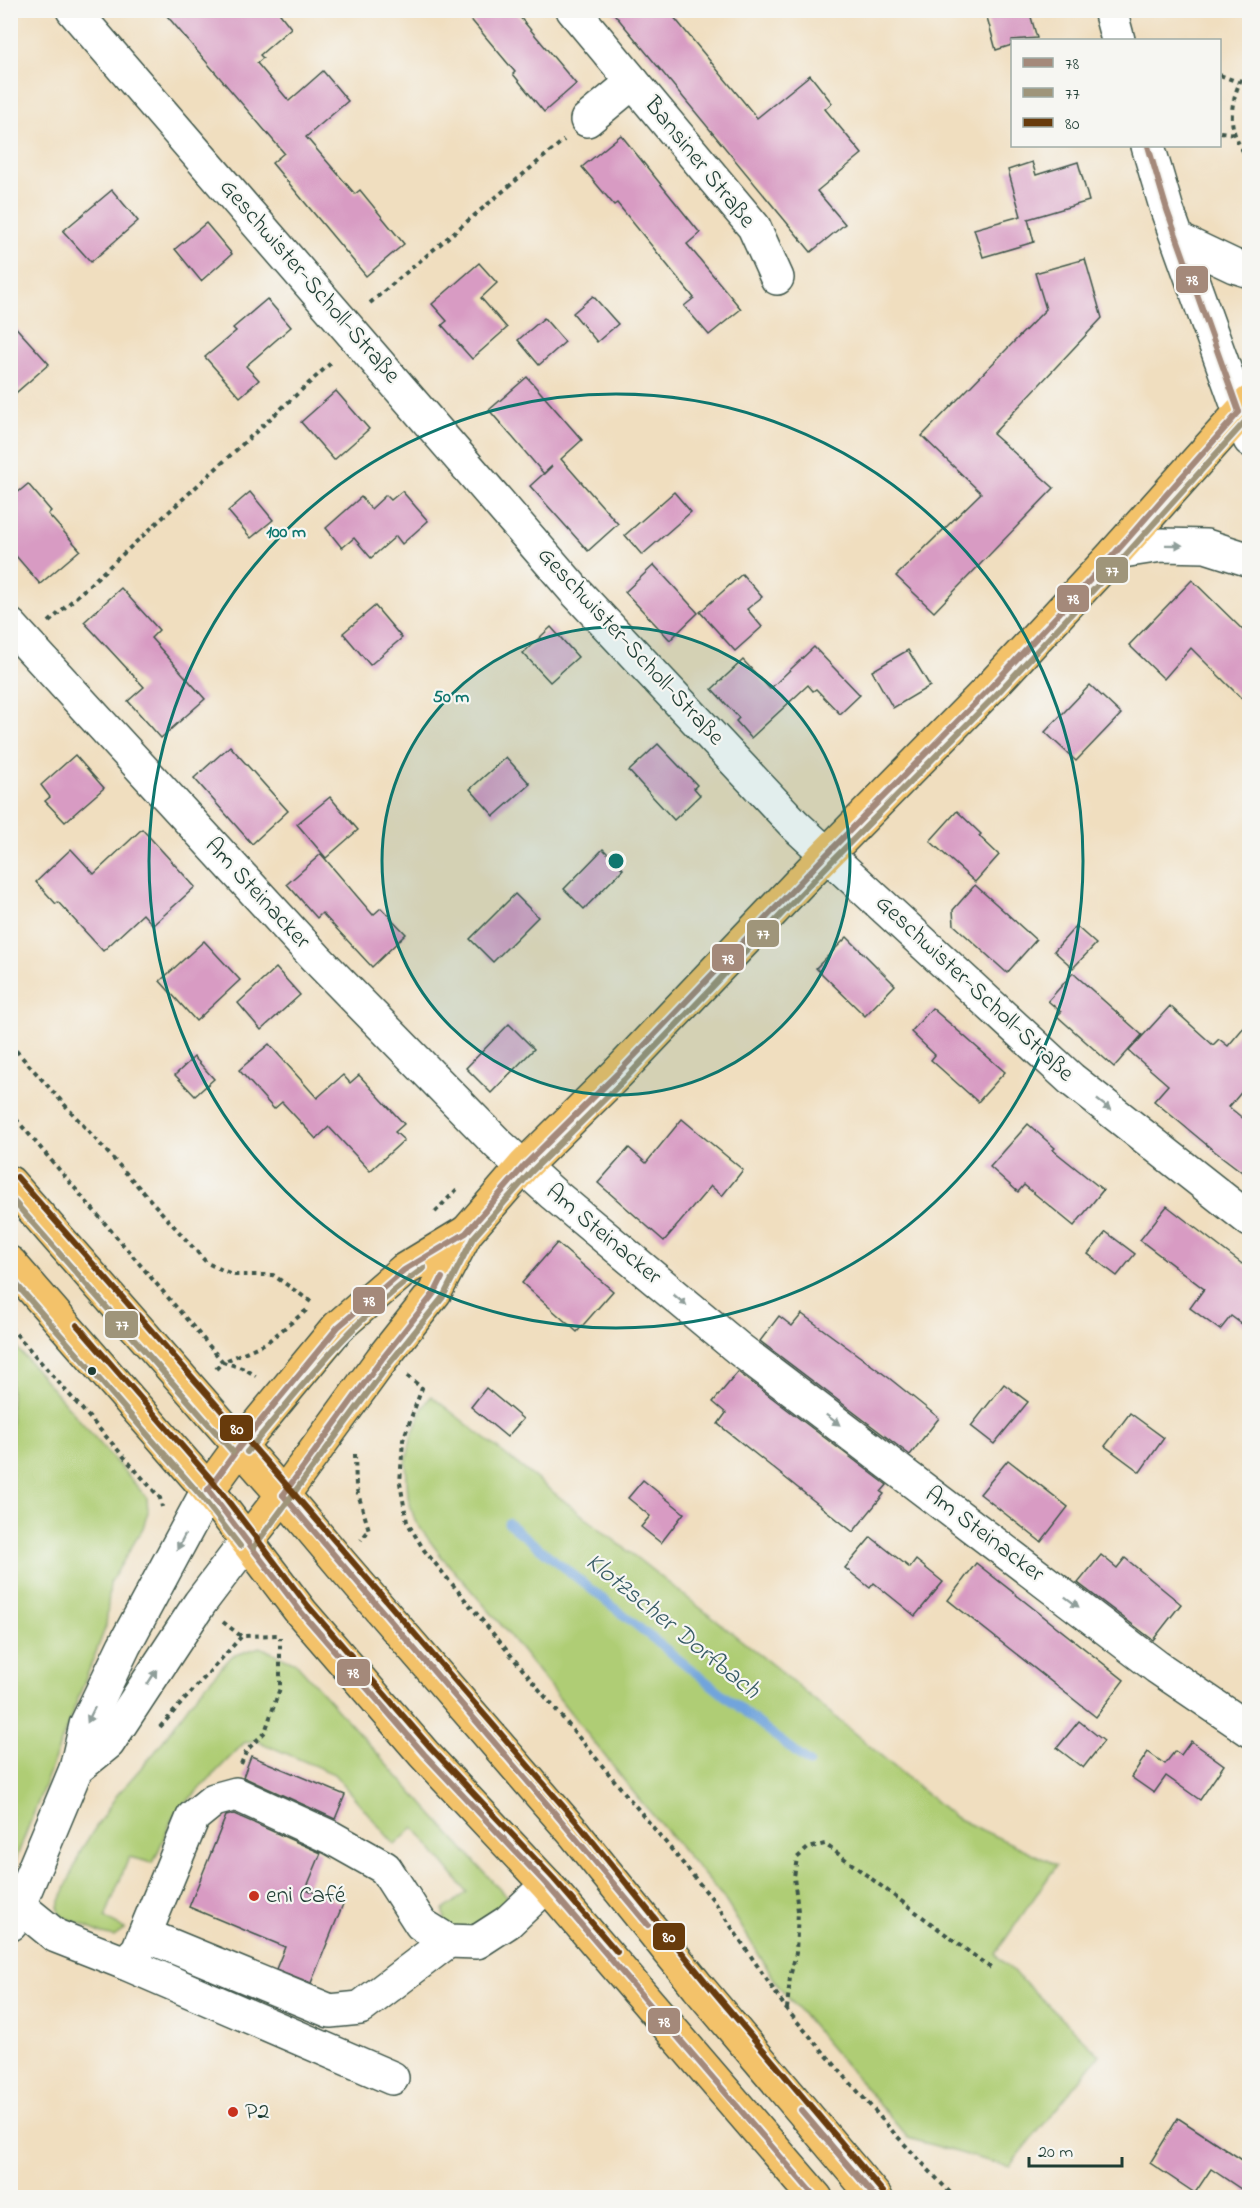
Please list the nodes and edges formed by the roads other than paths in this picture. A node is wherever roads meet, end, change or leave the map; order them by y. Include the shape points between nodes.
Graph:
1 (73, 10) edge
2 (573, 10) edge
3 (1110, 10) edge
4 (1118, 39) edge
5 (633, 82) junction
6 (587, 120) road end
7 (1148, 147) edge
8 (1179, 240) junction
9 (1250, 271) edge
10 (777, 278) dead end
11 (1246, 418) edge
12 (1116, 552) junction
13 (1250, 560) edge
14 (19, 634) edge
15 (827, 854) junction
16 (524, 1166) junction
17 (10, 1183) edge
18 (1250, 1220) edge
19 (466, 1233) junction
20 (10, 1263) edge
21 (240, 1446) junction
22 (208, 1490) junction
23 (283, 1495) junction
24 (247, 1541) junction
25 (1250, 1730) edge
26 (76, 1769) junction
27 (547, 1885) junction
28 (14, 1916) edge
29 (145, 1935) junction
30 (448, 1941) junction
31 (125, 1963) junction
32 (392, 2078) dead end
33 (816, 2198) edge
34 (876, 2198) edge

1 - 15 street, Geschwister-Scholl-Straße via 575,591 795,825
2 - 5 street, Bansiner Straße
3 - 4 street
5 - 6 street, Bansiner Straße
5 - 10 street, Bansiner Straße via 754,227
7 - 8 street
8 - 9 street
8 - 11 street
11 - 12 main road
12 -> 13 street via 1162,545 1206,546
12 - 15 main road
14 - 16 street, Am Steinacker via 316,958
15 - 16 main road
15 -> 18 street, Geschwister-Scholl-Straße via 1071,1079
16 - 19 main road
16 -> 25 street, Am Steinacker via 739,1349 1157,1667
17 - 21 main road
19 - 21 main road via 404,1270 338,1327
19 - 23 main road via 435,1292
20 - 22 main road
21 - 22 main road
21 - 23 main road
22 - 24 main road
22 -> 26 street via 86,1725
23 - 24 main road
23 - 34 main road via 574,1833
26 -> 24 street via 108,1743 200,1603
24 - 27 main road via 301,1612 424,1754
26 - 28 street
27 - 30 street via 508,1922 477,1942
27 - 33 main road
28 - 31 street
29 - 30 street via 330,2011 360,2008
29 - 30 street via 193,1817 214,1800 236,1794 320,1832 385,1869 421,1924
29 - 31 street via 138,1950
31 - 32 street

